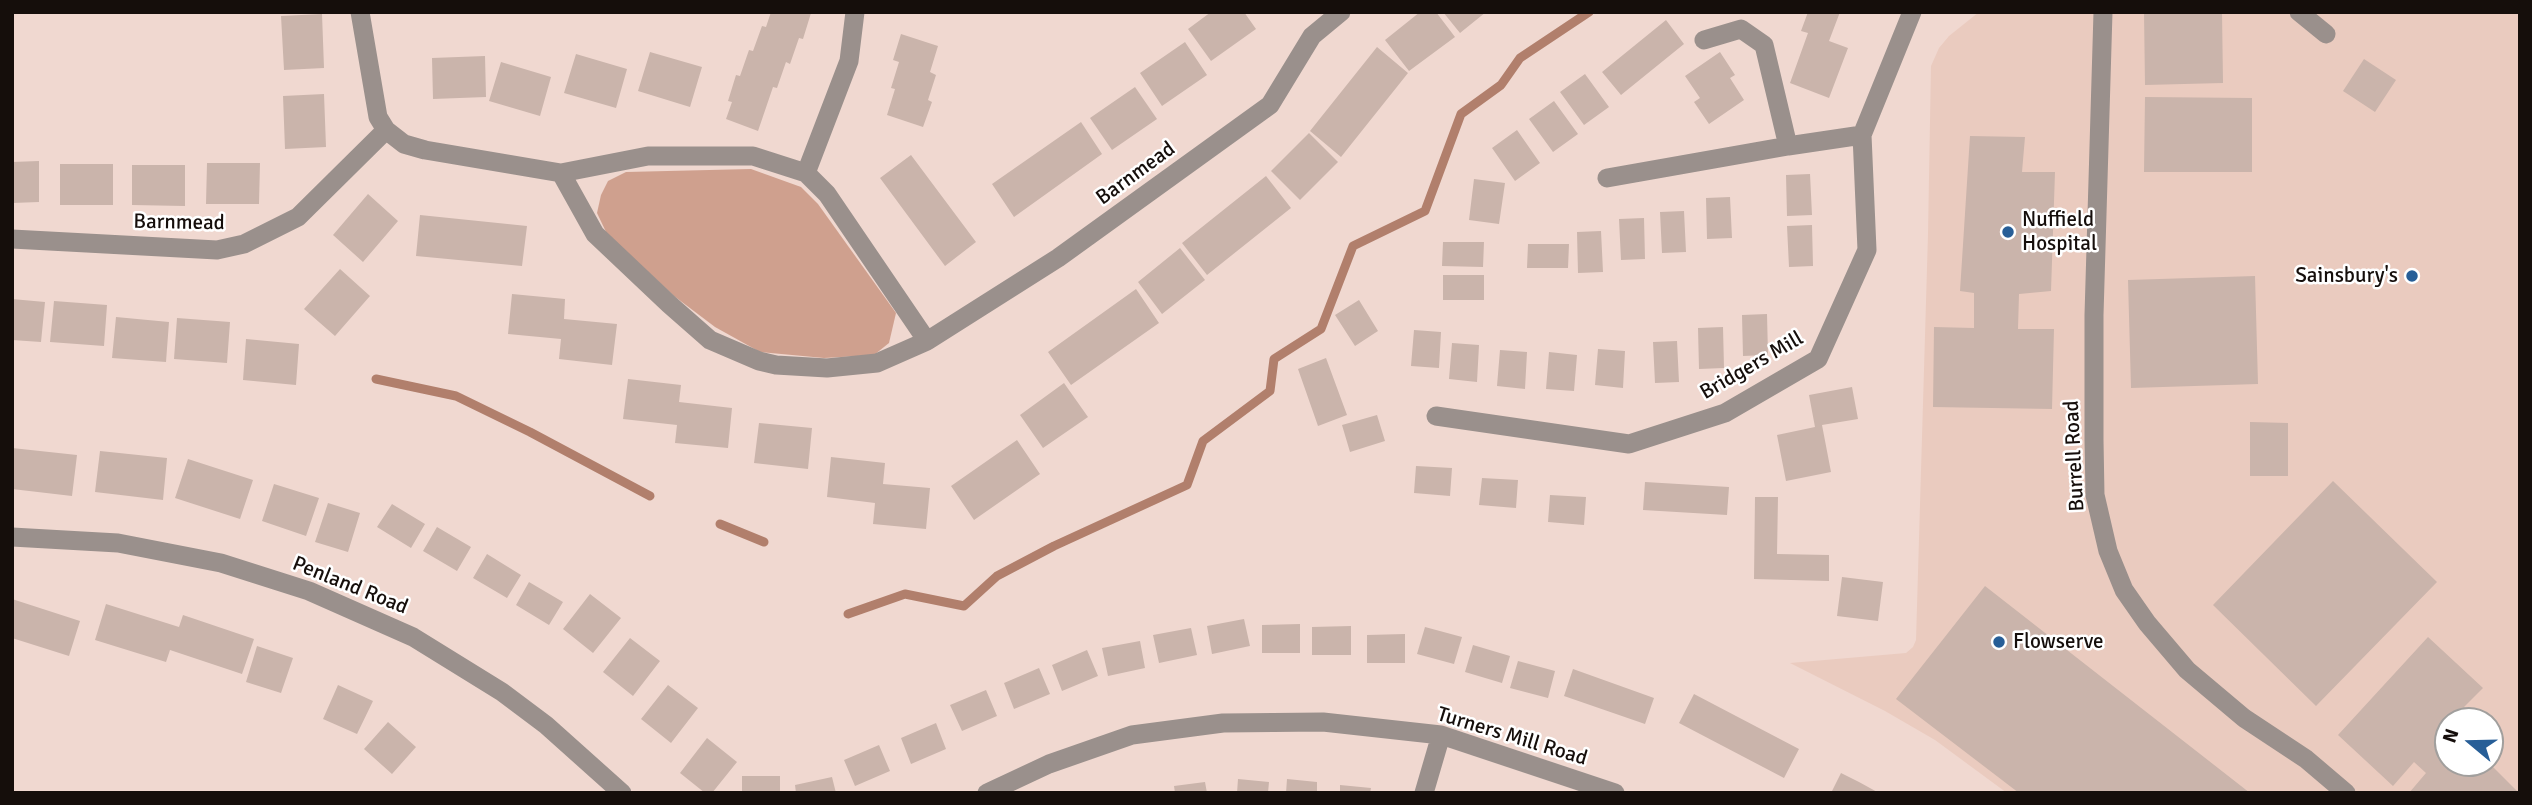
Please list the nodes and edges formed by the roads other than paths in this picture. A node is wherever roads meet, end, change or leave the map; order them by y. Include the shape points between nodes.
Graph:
1 (360, 12) edge
2 (855, 12) edge
3 (1341, 12) edge
4 (1912, 12) edge
5 (2104, 12) edge
6 (2299, 12) edge
7 (2326, 34) dead end
8 (1704, 40) dead end
9 (386, 130) junction
10 (1862, 135) junction
11 (1788, 146) junction
12 (561, 173) junction
13 (806, 173) junction
14 (1607, 178) dead end
15 (12, 239) edge
16 (927, 341) junction
17 (1436, 416) dead end
18 (12, 537) edge
19 (1441, 735) junction
20 (622, 793) edge
21 (987, 793) edge
22 (1424, 793) edge
23 (1615, 793) edge
24 (2346, 793) edge

1 - 9 street via 378,117
2 - 13 street via 849,61
3 - 16 street, Barnmead via 1312,36 1270,105 1058,258
4 - 10 street, Bridgers Mill
5 - 24 street, Burrell Road via 2094,429 2095,495 2108,551 2124,590 2187,670
6 - 7 street
8 - 11 street via 1741,29 1764,45
9 - 12 street via 404,144 425,150
9 - 15 street, Barnmead via 298,218 244,244 217,250
10 - 11 street
10 - 17 street, Bridgers Mill via 1867,250 1818,359 1725,413 1629,444
11 - 14 street
12 - 13 street via 648,156 753,156
12 - 16 street, Barnmead via 595,234 710,340 759,361 827,368 877,363
13 - 16 street via 827,194
18 - 20 street, Penland Road via 118,543 221,562 309,591 413,637 502,692
19 - 21 street, Turners Mill Road via 1323,722 1223,723 1132,735 1049,764
19 - 22 street
19 - 23 street, Turners Mill Road

